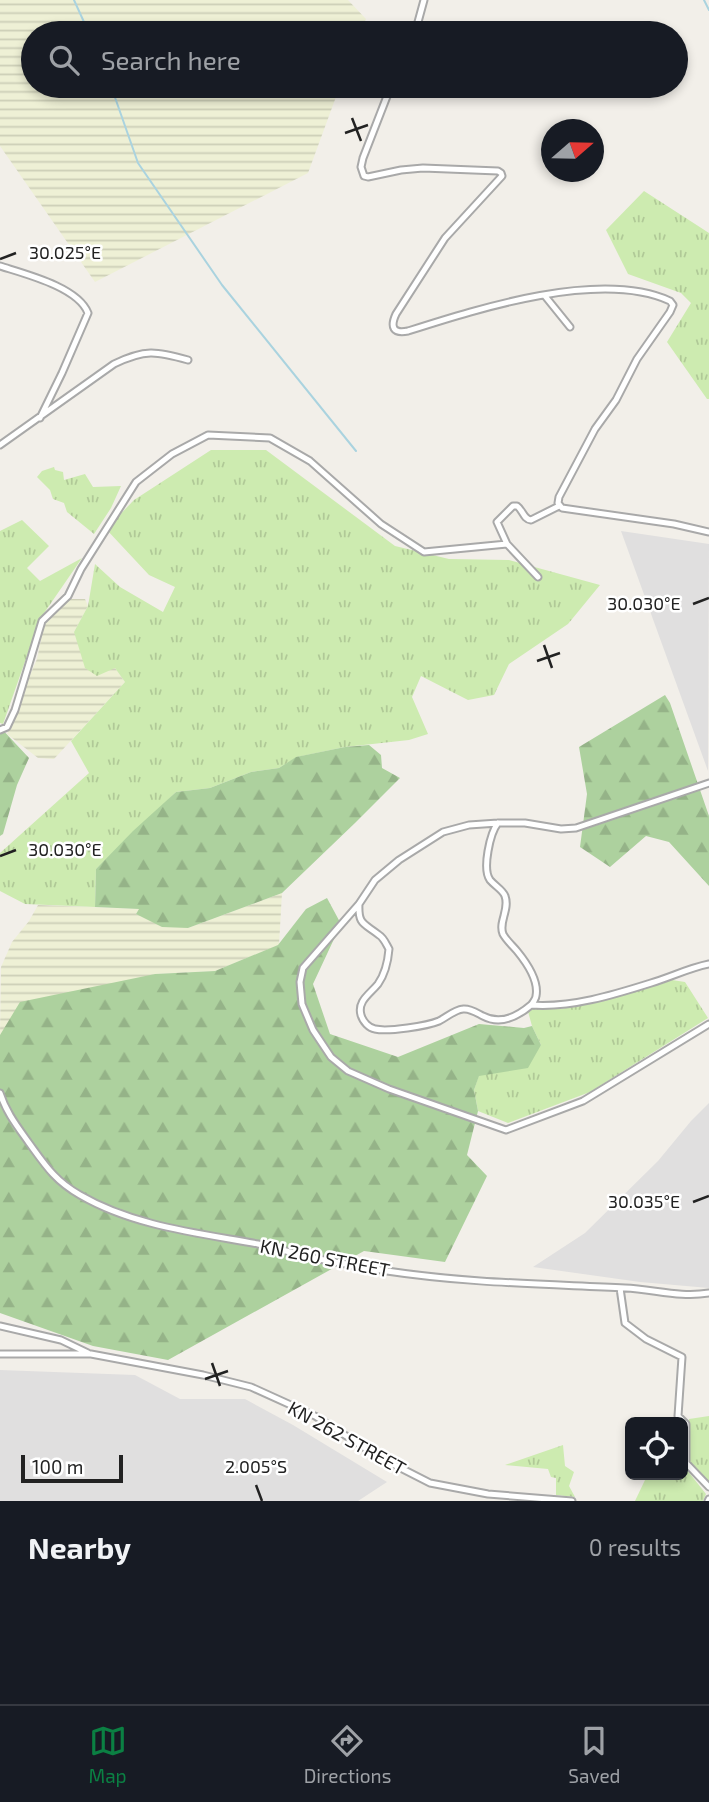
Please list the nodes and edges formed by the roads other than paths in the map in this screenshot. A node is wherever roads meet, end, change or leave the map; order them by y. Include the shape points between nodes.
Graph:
1 (424, 0) edge
2 (418, 21) edge
3 (386, 98) edge
4 (0, 266) edge
5 (545, 296) junction
6 (570, 327) dead end
7 (188, 360) dead end
8 (40, 418) junction
9 (0, 445) edge
10 (559, 506) junction
11 (709, 532) edge
12 (507, 544) junction
13 (538, 577) dead end
14 (0, 730) edge
15 (709, 783) edge
16 (498, 823) junction
17 (359, 904) junction
18 (709, 964) edge
19 (531, 1005) junction
20 (709, 1024) edge
21 (0, 1093) edge
22 (620, 1288) junction
23 (709, 1293) edge
24 (0, 1326) edge
25 (0, 1354) edge
26 (91, 1354) junction
27 (709, 1488) edge
28 (572, 1501) edge

1 - 2 street
3 - 5 street via 363,158 364,176 423,167 498,171 502,176 445,238 396,314 396,331
4 - 8 street via 76,296 88,313
5 - 6 street
5 - 10 street via 609,289 645,293 673,305 595,429 559,497
7 - 8 street via 157,352 134,355
8 - 9 street
10 - 11 street
10 - 12 street via 531,520 513,506 497,522
12 - 13 street
12 - 14 street via 424,552 380,524 310,461 270,438 208,435 172,454 136,482 68,596 43,621 15,710 7,727
15 - 16 street via 576,828
16 - 17 street via 443,832 375,880
16 - 19 street via 490,839 488,878 505,895 503,933 536,985
17 - 19 street via 358,917 389,949 385,970 361,1004 364,1022 373,1029 416,1027 460,1009 504,1020
17 - 20 street via 303,968 302,1004 313,1030 348,1072 449,1111 506,1130 583,1101
18 - 19 street via 584,1001
21 - 22 street, KN 260 STREET via 14,1123 62,1184 139,1220 389,1271
22 - 23 street, KN 260 STREET
22 - 27 street via 625,1323 681,1357 678,1416 686,1424 686,1463
24 - 26 street via 61,1340
25 - 26 street, KN 262 STREET
26 - 28 street, KN 262 STREET via 251,1387 315,1416 430,1483 488,1494

